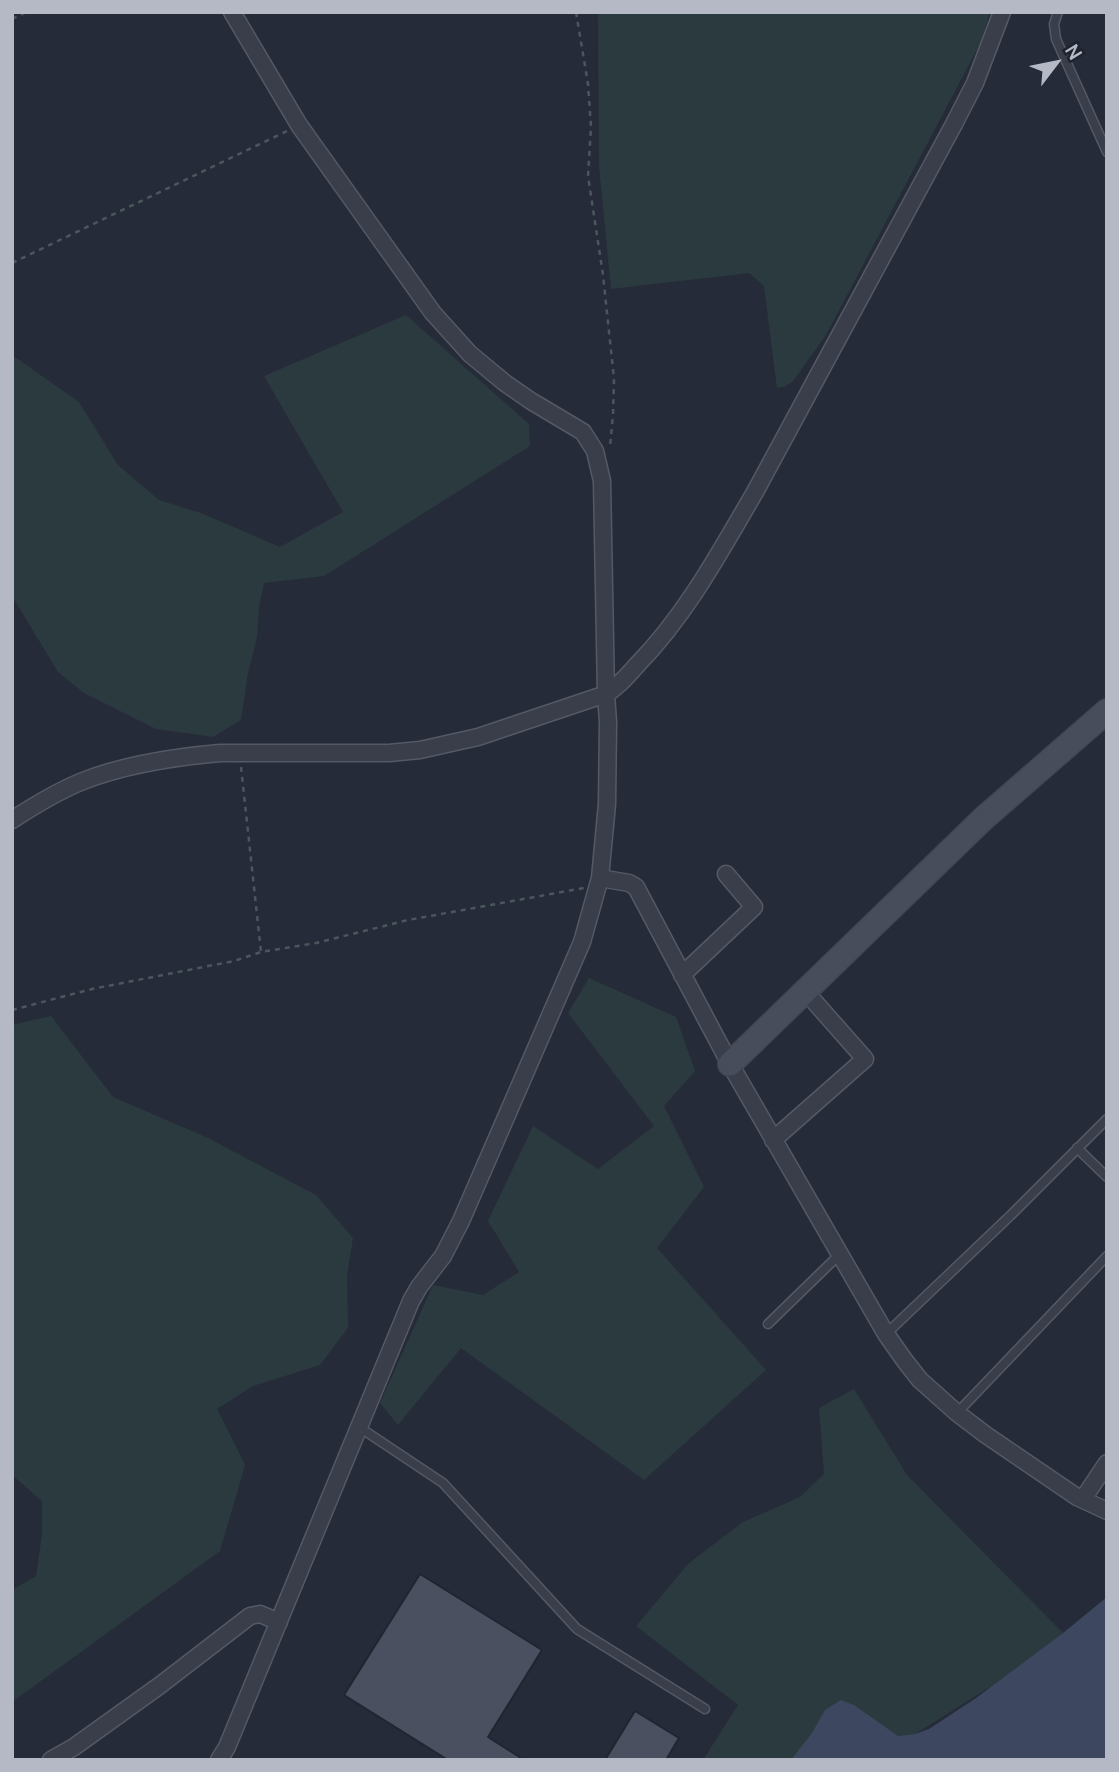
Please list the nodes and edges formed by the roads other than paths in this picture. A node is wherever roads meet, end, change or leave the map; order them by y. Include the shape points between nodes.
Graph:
1 (232, 12) edge
2 (1002, 12) edge
3 (1059, 12) edge
4 (1107, 152) edge
5 (606, 694) junction
6 (1107, 711) edge
7 (12, 820) edge
8 (726, 874) dead end
9 (599, 882) junction
10 (682, 975) junction
11 (805, 990) junction
12 (730, 1064) junction
13 (1107, 1119) edge
14 (773, 1140) junction
15 (1077, 1148) junction
16 (1107, 1177) edge
17 (840, 1254) junction
18 (1107, 1256) edge
19 (768, 1324) dead end
20 (886, 1334) junction
21 (957, 1413) junction
22 (359, 1427) junction
23 (1107, 1464) edge
24 (1083, 1500) junction
25 (1107, 1511) edge
26 (279, 1622) junction
27 (705, 1709) dead end
28 (51, 1760) edge
29 (219, 1760) edge

1 - 5 street via 299,125 433,313 470,354 531,401 583,432 595,451 602,481
2 - 5 street via 954,124 720,552 648,654
3 - 4 lane via 1054,24 1056,39
5 - 7 street via 478,737 420,750 196,755 107,773 50,796
5 - 9 street via 608,779
6 - 11 street via 983,819
8 - 10 street via 754,907
9 - 10 street via 636,887
9 - 22 street via 574,962 461,1221 411,1301
10 - 12 street
11 - 12 street
11 - 14 street via 865,1059
12 - 14 street
13 - 15 lane
14 - 17 street
15 - 16 lane
15 - 20 lane
17 - 19 lane
17 - 20 street
18 - 21 lane
20 - 21 street via 920,1380
21 - 24 street
22 - 26 street
22 - 27 lane via 443,1483 577,1629
23 - 24 street
24 - 25 street
26 - 28 street via 260,1614 250,1616
26 - 29 street

